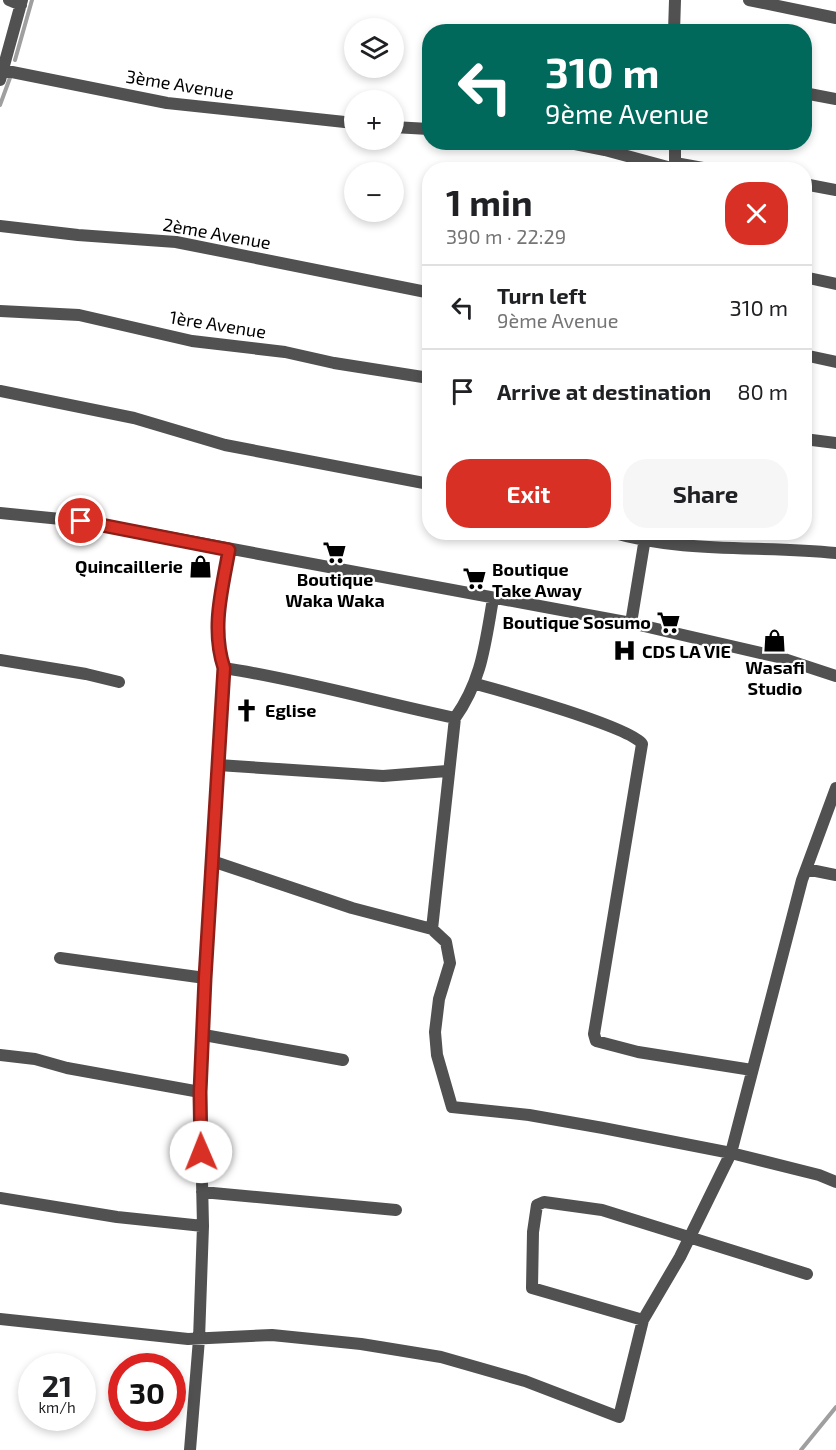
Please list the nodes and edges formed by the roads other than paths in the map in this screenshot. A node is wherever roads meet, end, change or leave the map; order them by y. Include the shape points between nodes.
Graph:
1 (675, 0) edge
2 (749, 0) edge
3 (17, 2) edge
4 (836, 18) edge
5 (674, 24) edge
6 (1, 75) edge
7 (812, 94) edge
8 (836, 99) edge
9 (344, 122) edge
10 (404, 128) edge
11 (422, 129) edge
12 (605, 150) edge
13 (654, 162) edge
14 (812, 186) edge
15 (836, 190) edge
16 (0, 226) edge
17 (812, 279) edge
18 (836, 284) edge
19 (422, 291) edge
20 (0, 311) edge
21 (812, 357) edge
22 (836, 362) edge
23 (422, 377) edge
24 (0, 392) edge
25 (812, 440) edge
26 (836, 443) edge
27 (422, 483) edge
28 (0, 513) edge
29 (645, 540) edge
30 (668, 540) edge
31 (229, 550) junction
32 (836, 553) edge
33 (493, 599) junction
34 (631, 623) junction
35 (0, 660) edge
36 (224, 668) junction
37 (836, 676) edge
38 (118, 682) dead end
39 (476, 684) junction
40 (455, 718) junction
41 (218, 765) junction
42 (447, 771) junction
43 (836, 788) edge
44 (212, 861) junction
45 (806, 868) junction
46 (836, 875) edge
47 (432, 929) junction
48 (60, 958) dead end
49 (205, 978) junction
50 (204, 1035) junction
51 (0, 1055) edge
52 (343, 1060) dead end
53 (752, 1070) junction
54 (200, 1092) junction
55 (731, 1153) junction
56 (836, 1182) edge
57 (202, 1192) junction
58 (0, 1198) edge
59 (396, 1210) dead end
60 (203, 1226) junction
61 (689, 1236) junction
62 (807, 1274) dead end
63 (0, 1319) edge
64 (643, 1320) junction
65 (199, 1339) junction
66 (190, 1450) edge

1 - 5 street
2 - 4 street
3 - 6 street, 3ème Avenue
6 - 9 street, 3ème Avenue via 167,103
7 - 8 street
10 - 11 street
12 - 13 street
14 - 15 street
16 - 19 street, 2ème Avenue via 176,242
17 - 18 street
20 - 23 street, 1ère Avenue via 79,315 192,341 285,352
21 - 22 street
24 - 27 street via 134,418 225,445
25 - 26 street
28 - 31 street via 81,521
29 - 34 street
30 - 32 street via 743,550
31 - 33 street
31 - 36 street via 217,620 218,650
33 - 34 street
33 - 39 street
34 - 37 street via 778,657
35 - 38 street
36 - 40 street via 284,677
36 - 41 street
39 - 40 street
39 - 53 street via 580,716 642,744 594,1034 596,1041 638,1052
40 - 42 street
41 - 42 street via 383,776
41 - 44 street
42 - 47 street
43 - 45 street
44 - 47 street via 352,908
44 - 49 street
45 - 46 street
45 - 53 street
47 - 55 street via 446,942 450,953 435,1032 436,1055 452,1107 529,1115
48 - 49 street
49 - 50 street
50 - 52 street
50 - 54 street
51 - 54 street
53 - 55 street
54 - 57 street
55 - 56 street
55 - 61 street
57 - 59 street
57 - 60 street
58 - 60 street
60 - 65 street
61 - 62 street
61 - 64 street
61 - 64 street via 602,1210 544,1202 537,1206 532,1232 532,1288
63 - 65 street
64 - 65 street via 618,1417 525,1381 441,1357 272,1335
65 - 66 street

